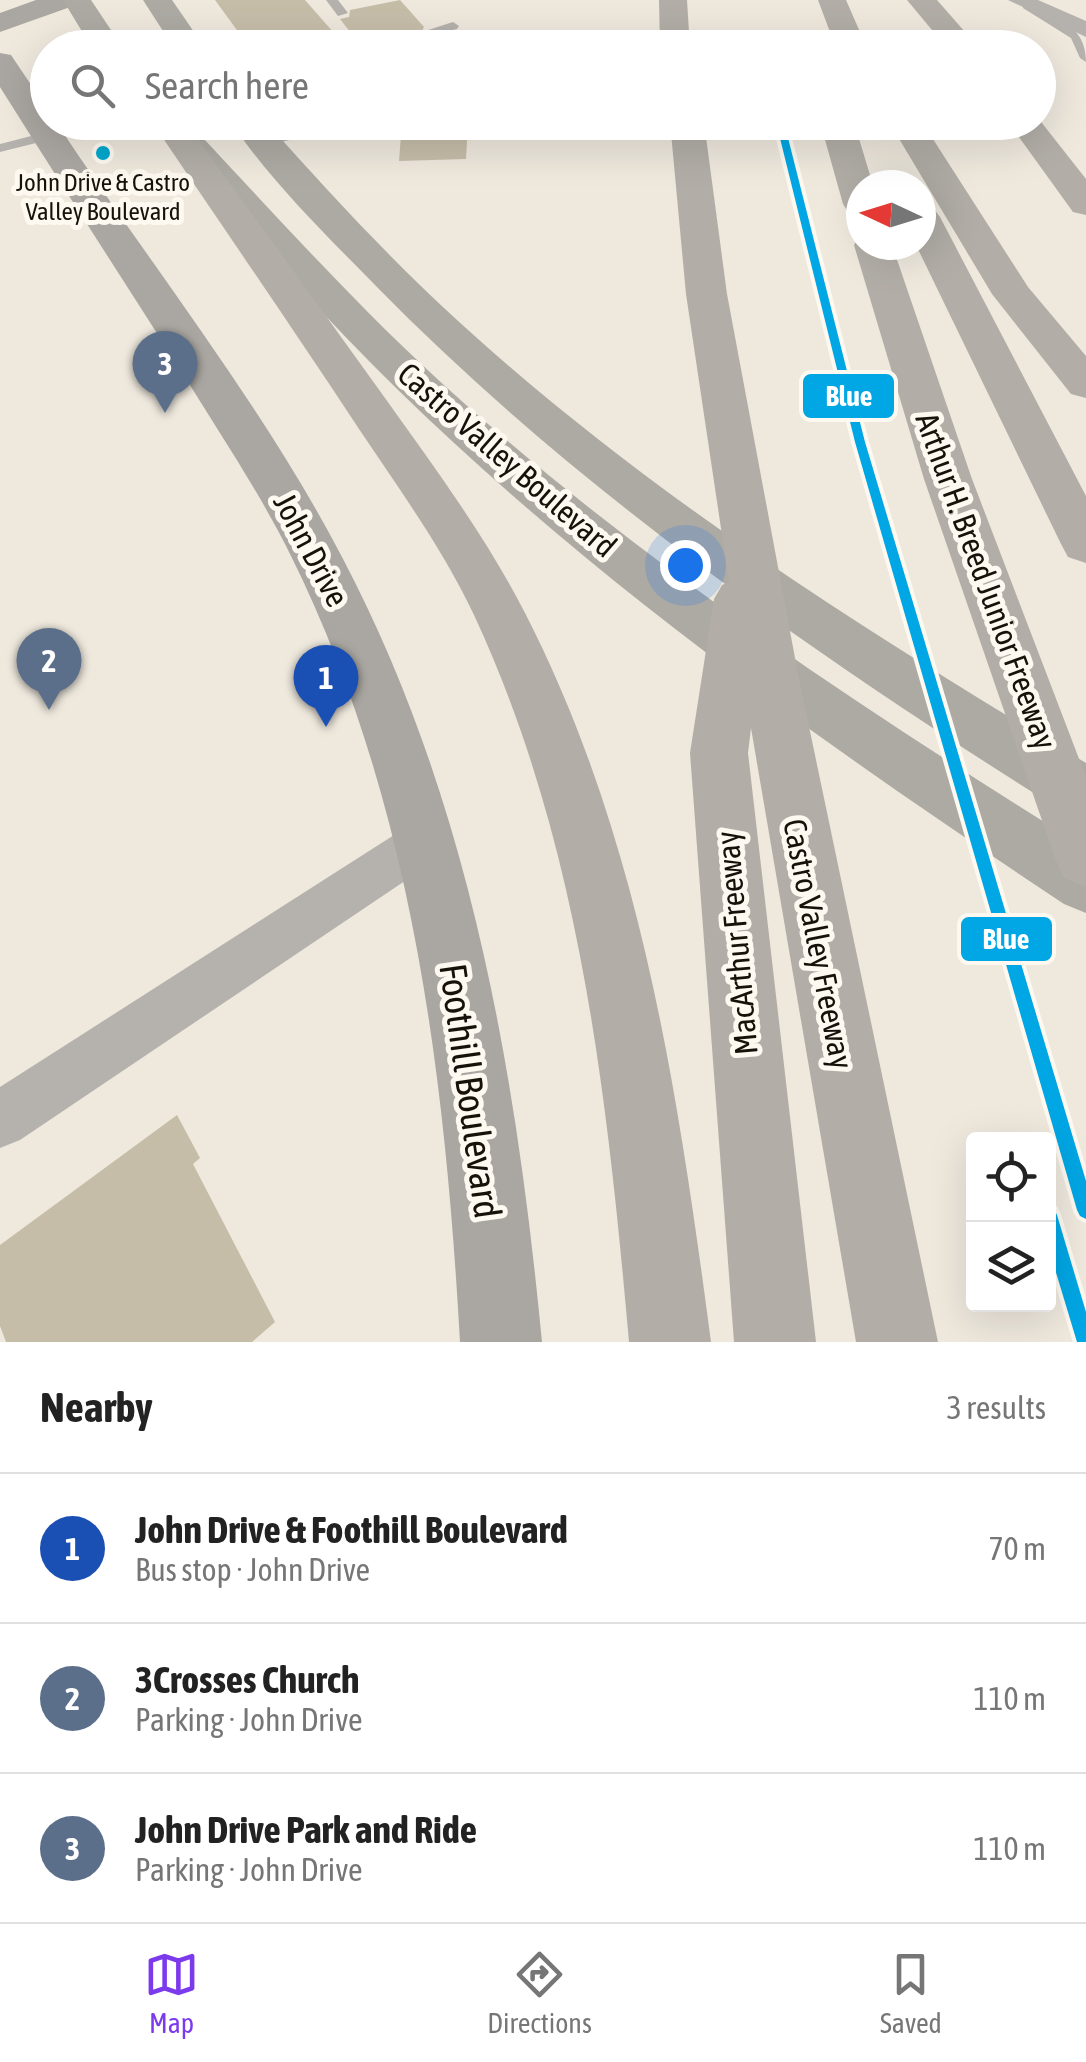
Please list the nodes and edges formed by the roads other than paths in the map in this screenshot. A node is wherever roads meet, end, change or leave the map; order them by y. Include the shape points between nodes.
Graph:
1 (63, 0) edge
2 (78, 0) edge
3 (158, 0) edge
4 (332, 0) edge
5 (673, 0) edge
6 (832, 0) edge
7 (921, 0) edge
8 (1030, 5) edge
9 (342, 13) dead end
10 (0, 22) edge
11 (1086, 22) edge
12 (453, 26) dead end
13 (97, 30) edge
14 (178, 30) edge
15 (436, 30) edge
16 (675, 30) edge
17 (844, 30) edge
18 (948, 30) edge
19 (1086, 30) edge
20 (1086, 58) edge
21 (0, 62) edge
22 (30, 108) edge
23 (32, 140) edge
24 (51, 140) edge
25 (181, 140) edge
26 (186, 140) edge
27 (263, 140) edge
28 (689, 140) edge
29 (842, 140) edge
30 (887, 140) edge
31 (916, 140) edge
32 (1038, 140) edge
33 (0, 148) edge
34 (851, 170) edge
35 (900, 170) edge
36 (1086, 204) edge
37 (936, 248) edge
38 (878, 260) edge
39 (1086, 384) edge
40 (448, 414) junction
41 (566, 436) junction
42 (748, 544) junction
43 (1086, 544) edge
44 (1086, 794) edge
45 (422, 843) junction
46 (1086, 858) edge
47 (1086, 883) edge
48 (0, 1120) edge
49 (501, 1342) edge
50 (670, 1342) edge
51 (774, 1342) edge
52 (896, 1342) edge

1 - 10 main road
2 - 13 main road
3 - 14 main road
4 - 9 lane
5 - 16 highway
6 - 17 highway
7 - 18 highway
8 - 11 street
8 - 19 street
8 - 20 lane via 1076,36
12 - 15 lane
21 - 22 main road, John Drive
23 - 33 lane
24 - 45 main road, John Drive via 310,544 377,694
25 - 50 highway via 461,544 534,691 584,832 617,967
26 - 40 main road, Castro Valley Boulevard
27 - 41 main road, Castro Valley Boulevard via 442,329
28 - 42 highway via 698,242
29 - 34 highway
30 - 35 highway
31 - 39 highway via 1012,294
32 - 36 highway
37 - 43 highway
38 - 46 highway, Arthur H. Breed Junior Freeway via 1001,629
40 - 41 main road via 518,444
40 - 47 main road, Castro Valley Boulevard via 748,655
41 - 44 main road, Castro Valley Boulevard via 826,627
42 - 51 highway, MacArthur Freeway via 719,754
42 - 52 highway, Castro Valley Freeway
45 - 48 street
45 - 49 main road, Foothill Boulevard via 471,1058

